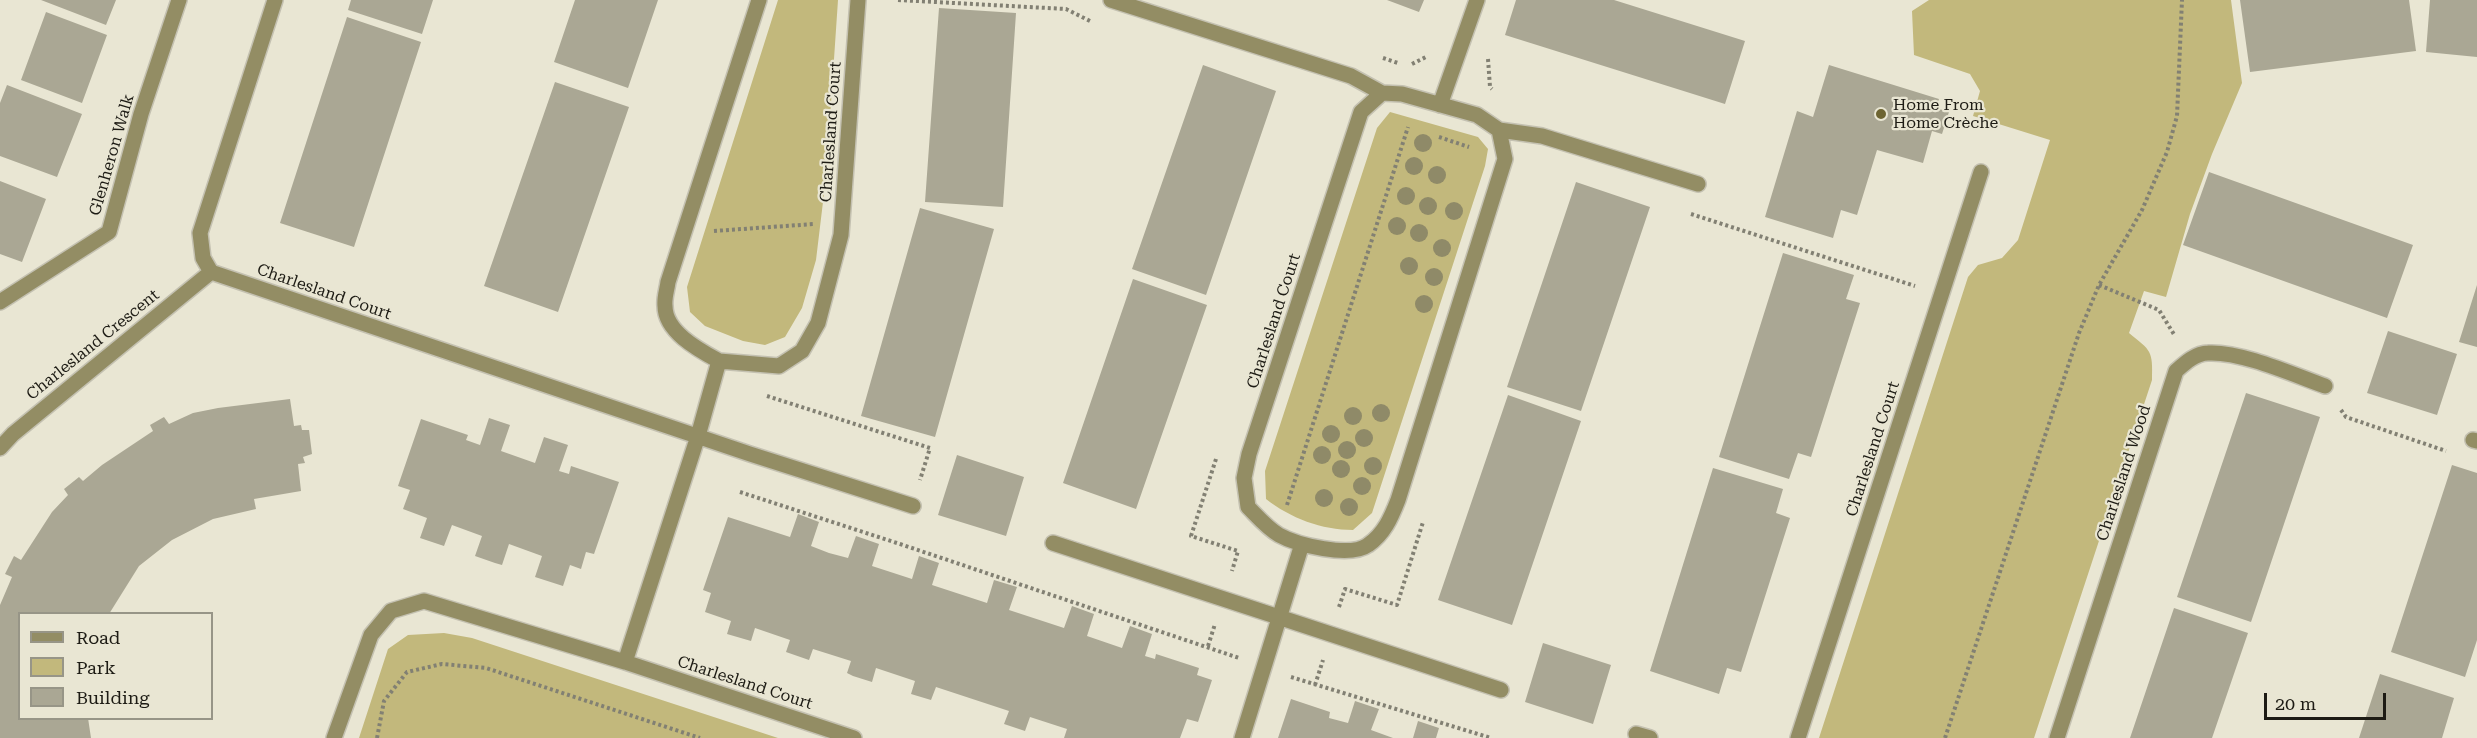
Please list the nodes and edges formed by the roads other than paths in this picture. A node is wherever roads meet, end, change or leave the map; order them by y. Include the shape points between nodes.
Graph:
1 (179, 0) edge
2 (275, 0) edge
3 (759, 0) edge
4 (858, 0) edge
5 (1111, 0) edge
6 (1478, 0) edge
7 (1382, 93) junction
8 (1440, 105) junction
9 (1499, 130) junction
10 (1981, 172) dead end
11 (1698, 184) road end
12 (211, 273) junction
13 (0, 302) edge
14 (719, 361) junction
15 (2325, 386) road end
16 (698, 436) junction
17 (0, 448) edge
18 (913, 506) road end
19 (1053, 543) dead end
20 (1302, 544) junction
21 (1280, 618) junction
22 (625, 662) junction
23 (1502, 690) dead end
24 (334, 738) edge
25 (854, 738) edge
26 (1242, 738) edge
27 (1798, 738) edge
28 (2057, 738) edge

1 - 13 street, Glenheron Walk via 141,114 109,232
2 - 12 street via 200,233 202,258
3 - 14 street, Charlesland Court via 668,282 664,308 673,330
4 - 14 street, Charlesland Court via 841,235 818,323 802,351 778,366
5 - 7 street via 1351,76
6 - 8 street
7 - 8 street via 1402,94
7 - 20 street, Charlesland Court via 1361,112 1244,478 1248,507 1278,534
8 - 9 street via 1477,115
9 - 11 street via 1542,136
9 - 20 street, Charlesland Court via 1505,159 1387,526 1366,547 1334,551
10 - 27 street, Charlesland Court
12 - 16 street, Charlesland Court
12 - 17 street, Charlesland Crescent
14 - 16 street
15 - 28 street, Charlesland Wood via 2243,357 2207,352 2176,371
16 - 18 street, Charlesland Court
16 - 22 street
19 - 21 street
20 - 21 street
21 - 23 street
21 - 26 street
22 - 24 street, Charlesland Court via 424,601 391,611 370,635
22 - 25 street, Charlesland Court

